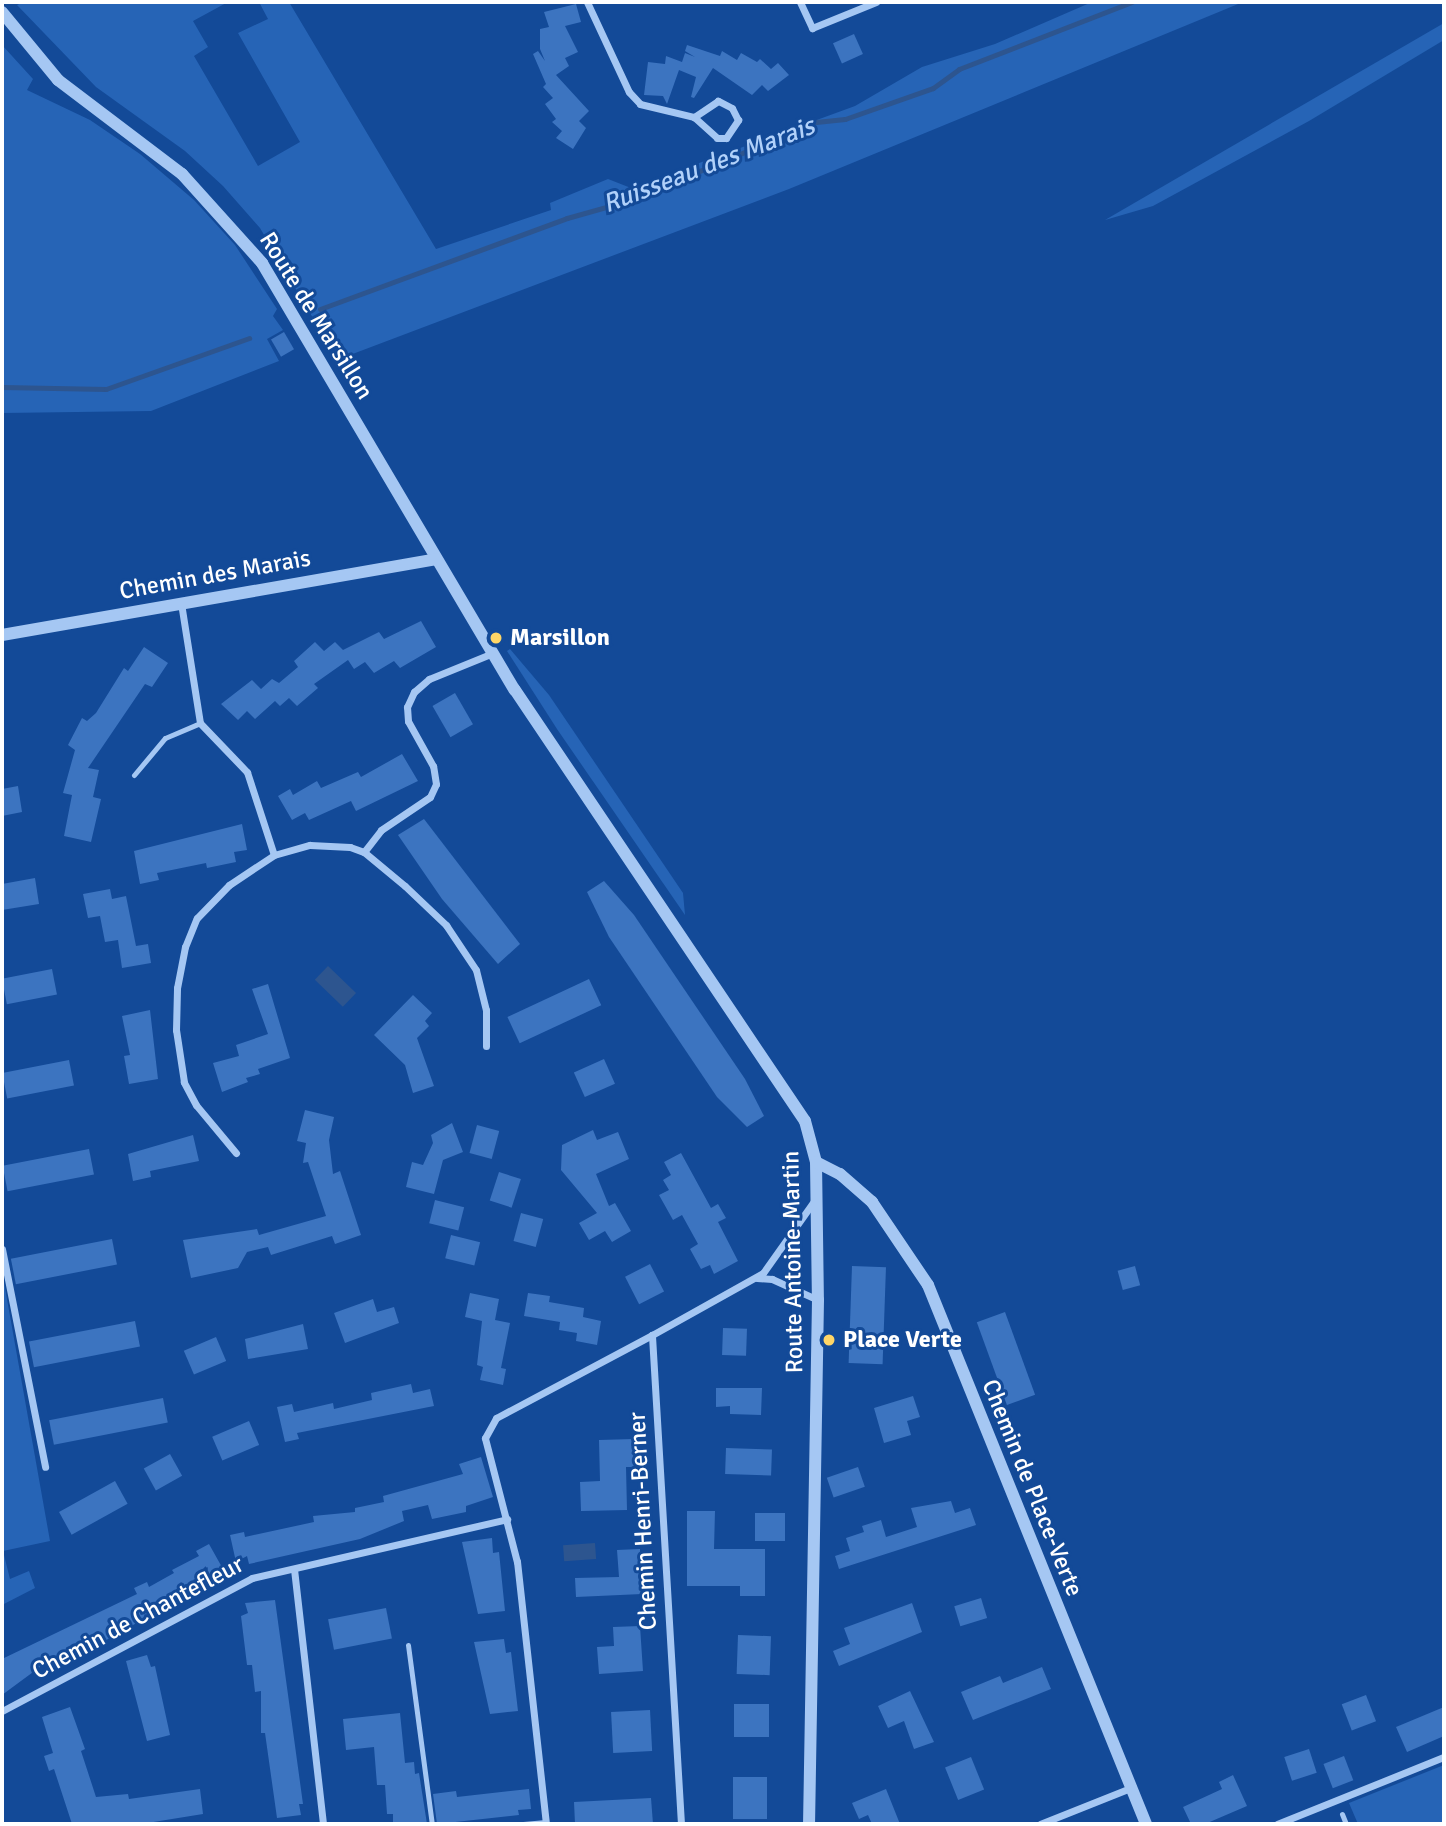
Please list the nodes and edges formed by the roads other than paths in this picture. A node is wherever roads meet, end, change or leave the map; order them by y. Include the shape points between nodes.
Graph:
1 (587, 2) edge
2 (800, 2) edge
3 (876, 2) edge
4 (2, 12) edge
5 (694, 117) junction
6 (436, 559) junction
7 (180, 603) junction
8 (2, 635) edge
9 (493, 653) junction
10 (200, 723) junction
11 (134, 775) dead end
12 (364, 852) junction
13 (274, 855) junction
14 (486, 1046) dead end
15 (236, 1153) dead end
16 (816, 1161) junction
17 (817, 1196) junction
18 (2, 1249) edge
19 (756, 1278) junction
20 (818, 1300) junction
21 (652, 1335) junction
22 (45, 1467) dead end
23 (507, 1519) junction
24 (295, 1569) junction
25 (408, 1645) dead end
26 (2, 1711) edge
27 (1444, 1757) edge
28 (1134, 1787) junction
29 (1342, 1814) dead end
30 (546, 1823) edge
31 (323, 1824) edge
32 (432, 1824) edge
33 (523, 1824) edge
34 (681, 1824) edge
35 (809, 1824) edge
36 (1040, 1824) edge
37 (1146, 1824) edge
38 (1277, 1824) edge
39 (1346, 1824) edge

1 - 5 street via 635,100
2 - 3 street via 812,28
4 - 6 street, Route de Marsillon via 58,80 182,174 238,232 262,263
5 - 5 street via 717,138 726,138 737,120 732,108 718,101
6 - 7 street, Chemin des Marais
6 - 9 street, Route Antoine-Martin
7 - 8 street, Chemin des Marais
7 - 10 street
9 - 12 street via 429,678 414,692 407,707 408,721 433,766 436,784 430,797 380,830
9 - 16 street, Route Antoine-Martin via 798,1109 810,1131
10 - 11 lane via 165,738
10 - 13 street via 247,772
12 - 13 street via 331,844
12 - 14 street via 446,925 466,954 481,988
13 - 15 street via 220,892 197,918 185,947 177,988 176,1030 184,1082 196,1105
16 - 17 street, Route Antoine-Martin
16 - 28 street, Chemin de Place-Verte via 840,1174 872,1202 929,1285 1054,1588 1068,1638
17 - 19 street
17 - 20 street, Route Antoine-Martin
18 - 22 street
19 - 20 street via 772,1279
19 - 21 street
20 - 35 street, Route Antoine-Martin
21 - 23 street via 489,1426 485,1447
21 - 34 street, Chemin Henri-Berner
23 - 24 street, Chemin de Chantefleur
23 - 30 street via 528,1643
24 - 26 street, Chemin de Chantefleur via 237,1584
24 - 31 street
25 - 32 lane
27 - 38 street
28 - 36 street
28 - 37 street, Chemin de Place-Verte
29 - 39 lane
30 - 33 lane

